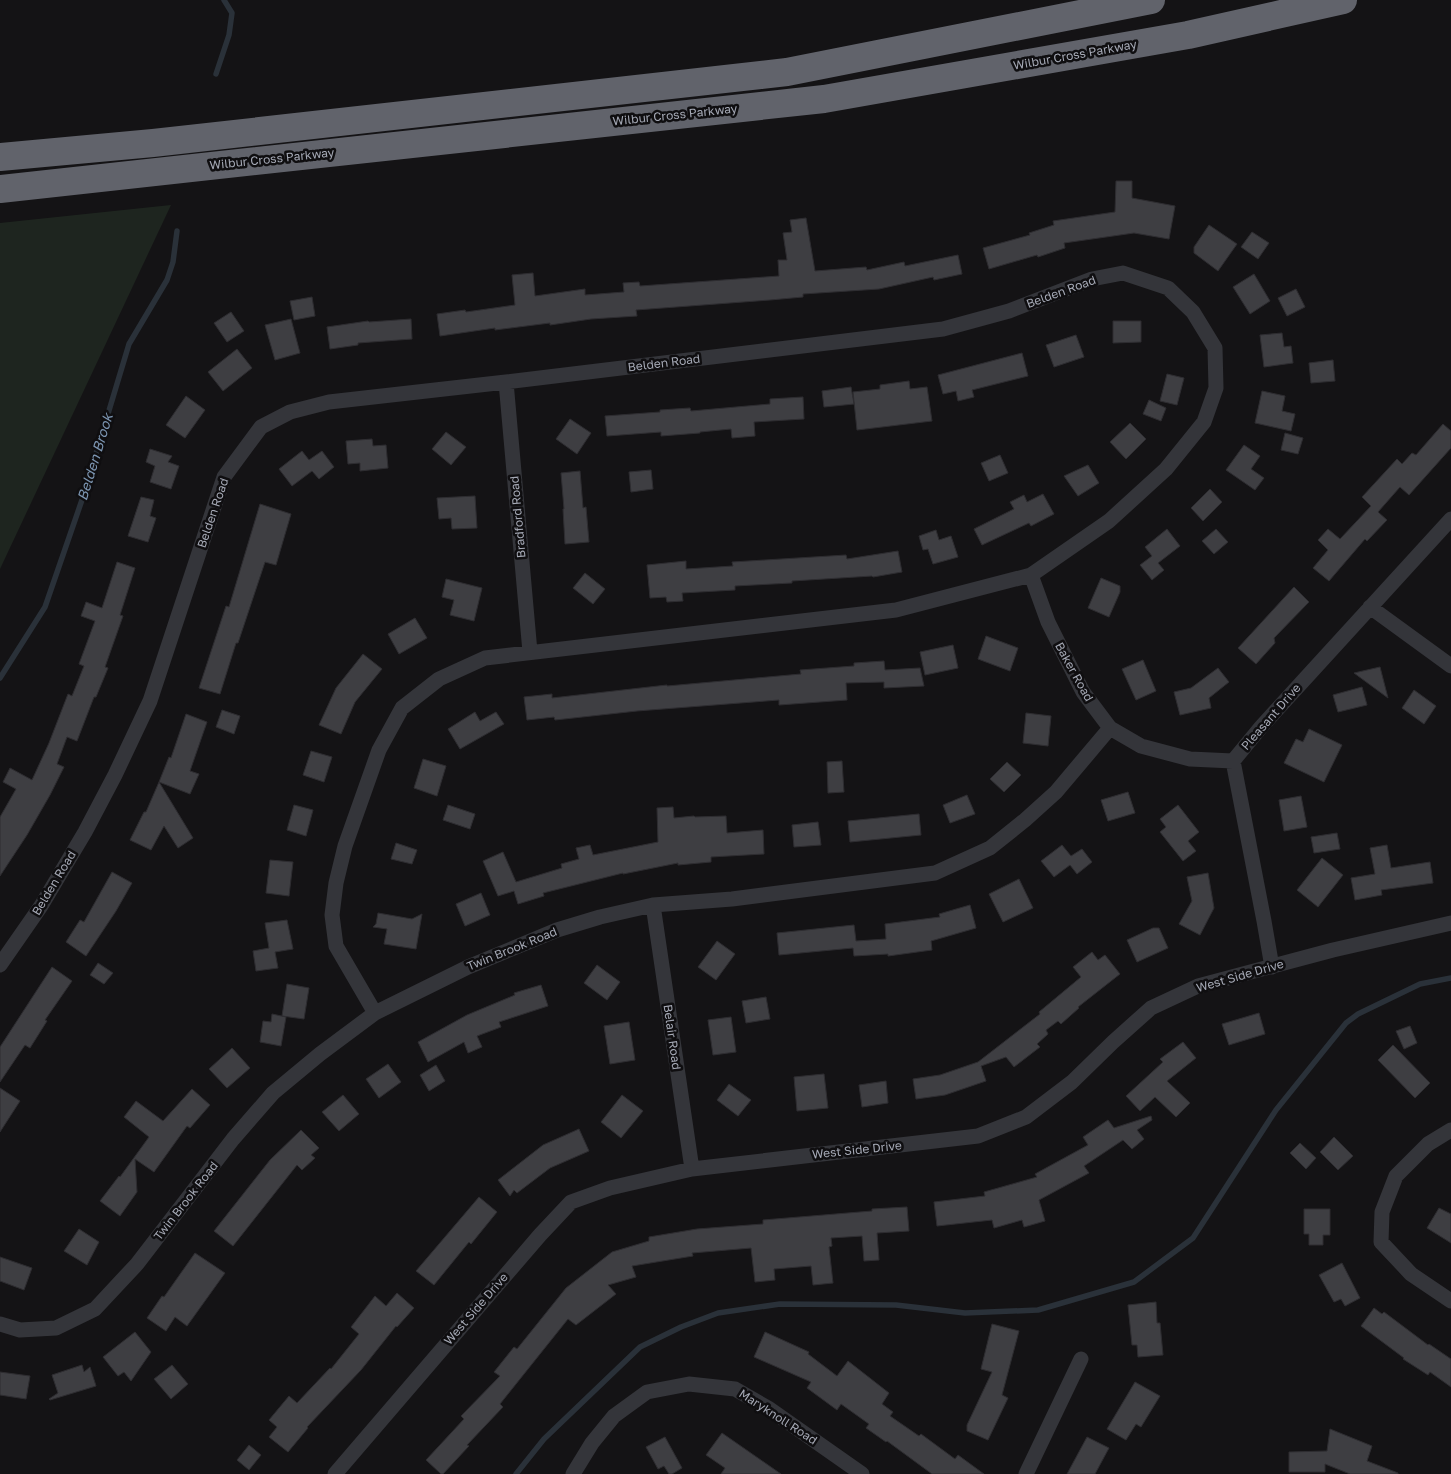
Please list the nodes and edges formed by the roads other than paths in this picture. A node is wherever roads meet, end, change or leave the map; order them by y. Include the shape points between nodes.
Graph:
1 (1151, 0) edge
2 (1343, 0) edge
3 (0, 157) edge
4 (0, 189) edge
5 (506, 382) junction
6 (1451, 519) edge
7 (1031, 575) junction
8 (1370, 607) junction
9 (530, 652) junction
10 (1451, 666) edge
11 (1110, 728) junction
12 (1233, 761) junction
13 (652, 905) junction
14 (1451, 923) edge
15 (0, 965) edge
16 (1272, 967) junction
17 (375, 1013) junction
18 (1451, 1130) edge
19 (692, 1168) junction
20 (1451, 1302) edge
21 (0, 1324) edge
22 (1082, 1359) dead end
23 (334, 1474) edge
24 (573, 1474) edge
25 (862, 1474) edge
26 (1026, 1474) edge

1 - 3 highway via 787,72 153,143
2 - 4 highway, Wilbur Cross Parkway via 1188,35 824,99
5 - 7 street, Belden Road via 942,329 1009,311 1092,279 1123,273 1168,288 1193,312 1215,348 1216,388 1204,422 1166,469 1109,521
5 - 9 street, Bradford Road
5 - 15 street, Belden Road via 329,402 290,412 261,427 224,477 150,701 115,775 41,906
6 - 8 street, Pleasant Drive
7 - 9 street, Belden Road via 896,610
7 - 11 street, Baker Road via 1048,622 1083,692
8 - 10 street
8 - 12 street, Pleasant Drive
9 - 17 street, Belden Road via 485,658 440,679 402,708 379,750 345,846 332,915 336,946
11 - 12 street, Baker Road via 1141,746 1190,759
11 - 13 street, Twin Brook Road via 1056,792 1025,820 990,848 935,873 732,899
12 - 16 street, Pleasant Drive
13 - 17 street, Twin Brook Road via 557,930 468,967
13 - 19 street, Belair Road
14 - 16 street, West Side Drive
16 - 19 street, West Side Drive via 1198,986 1151,1008 1072,1082 1026,1117 978,1136
17 - 21 street, Twin Brook Road via 273,1093 233,1139 137,1264 94,1309 56,1328 20,1330
18 - 20 street via 1428,1144 1396,1176 1382,1212 1381,1242 1411,1274
19 - 23 street, West Side Drive via 610,1188 571,1202
22 - 26 street
24 - 25 street, Maryknoll Road via 614,1416 647,1392 689,1384 735,1389 768,1408

